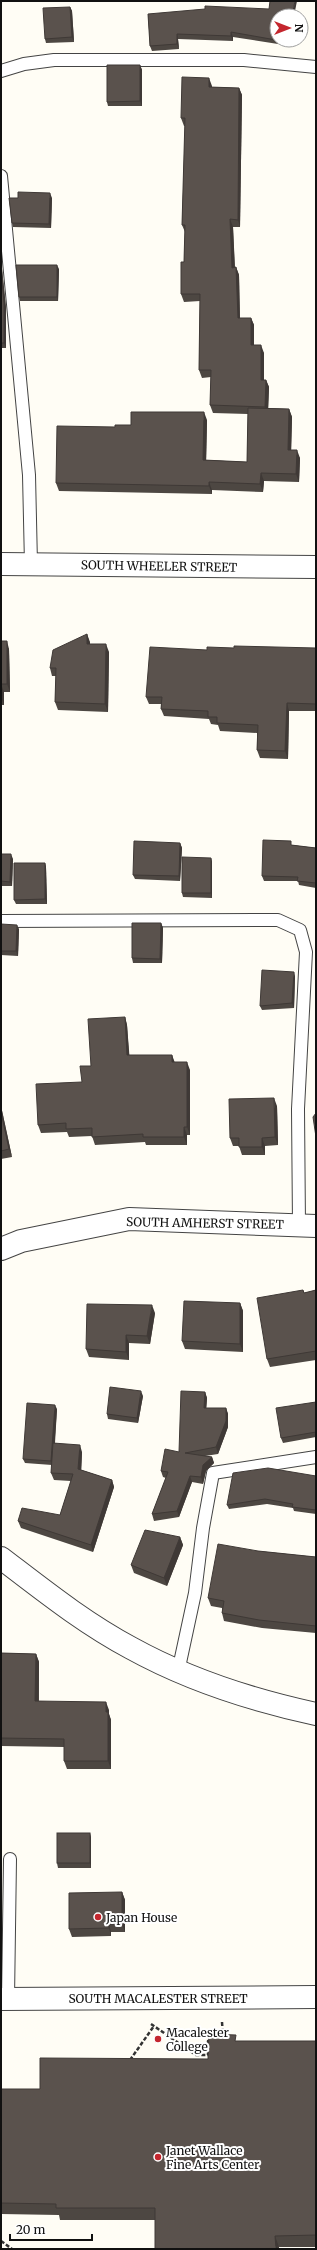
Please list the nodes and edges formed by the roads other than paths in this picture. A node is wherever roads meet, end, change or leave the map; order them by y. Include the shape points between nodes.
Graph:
1 (316, 67) edge
2 (1, 71) edge
3 (1, 176) edge
4 (1, 564) edge
5 (31, 564) junction
6 (316, 567) edge
7 (1, 921) edge
8 (308, 1226) edge
9 (1, 1249) edge
10 (316, 1457) edge
11 (1, 1558) edge
12 (178, 1672) junction
13 (316, 1714) edge
14 (10, 1859) dead end
15 (316, 1997) edge
16 (5, 1999) edge

1 - 2 lane via 244,60 54,60 24,64
3 - 5 lane via 29,475
4 - 5 street, SOUTH WHEELER STREET
5 - 6 street, SOUTH WHEELER STREET
7 - 8 lane via 278,920 300,930 306,952 298,1109
8 - 9 street, SOUTH AMHERST STREET via 129,1220 21,1241
10 - 12 lane via 213,1474 195,1593
11 - 12 street via 74,1613 130,1648
12 - 13 street via 274,1705
14 - 16 lane
15 - 16 street, SOUTH MACALESTER STREET

